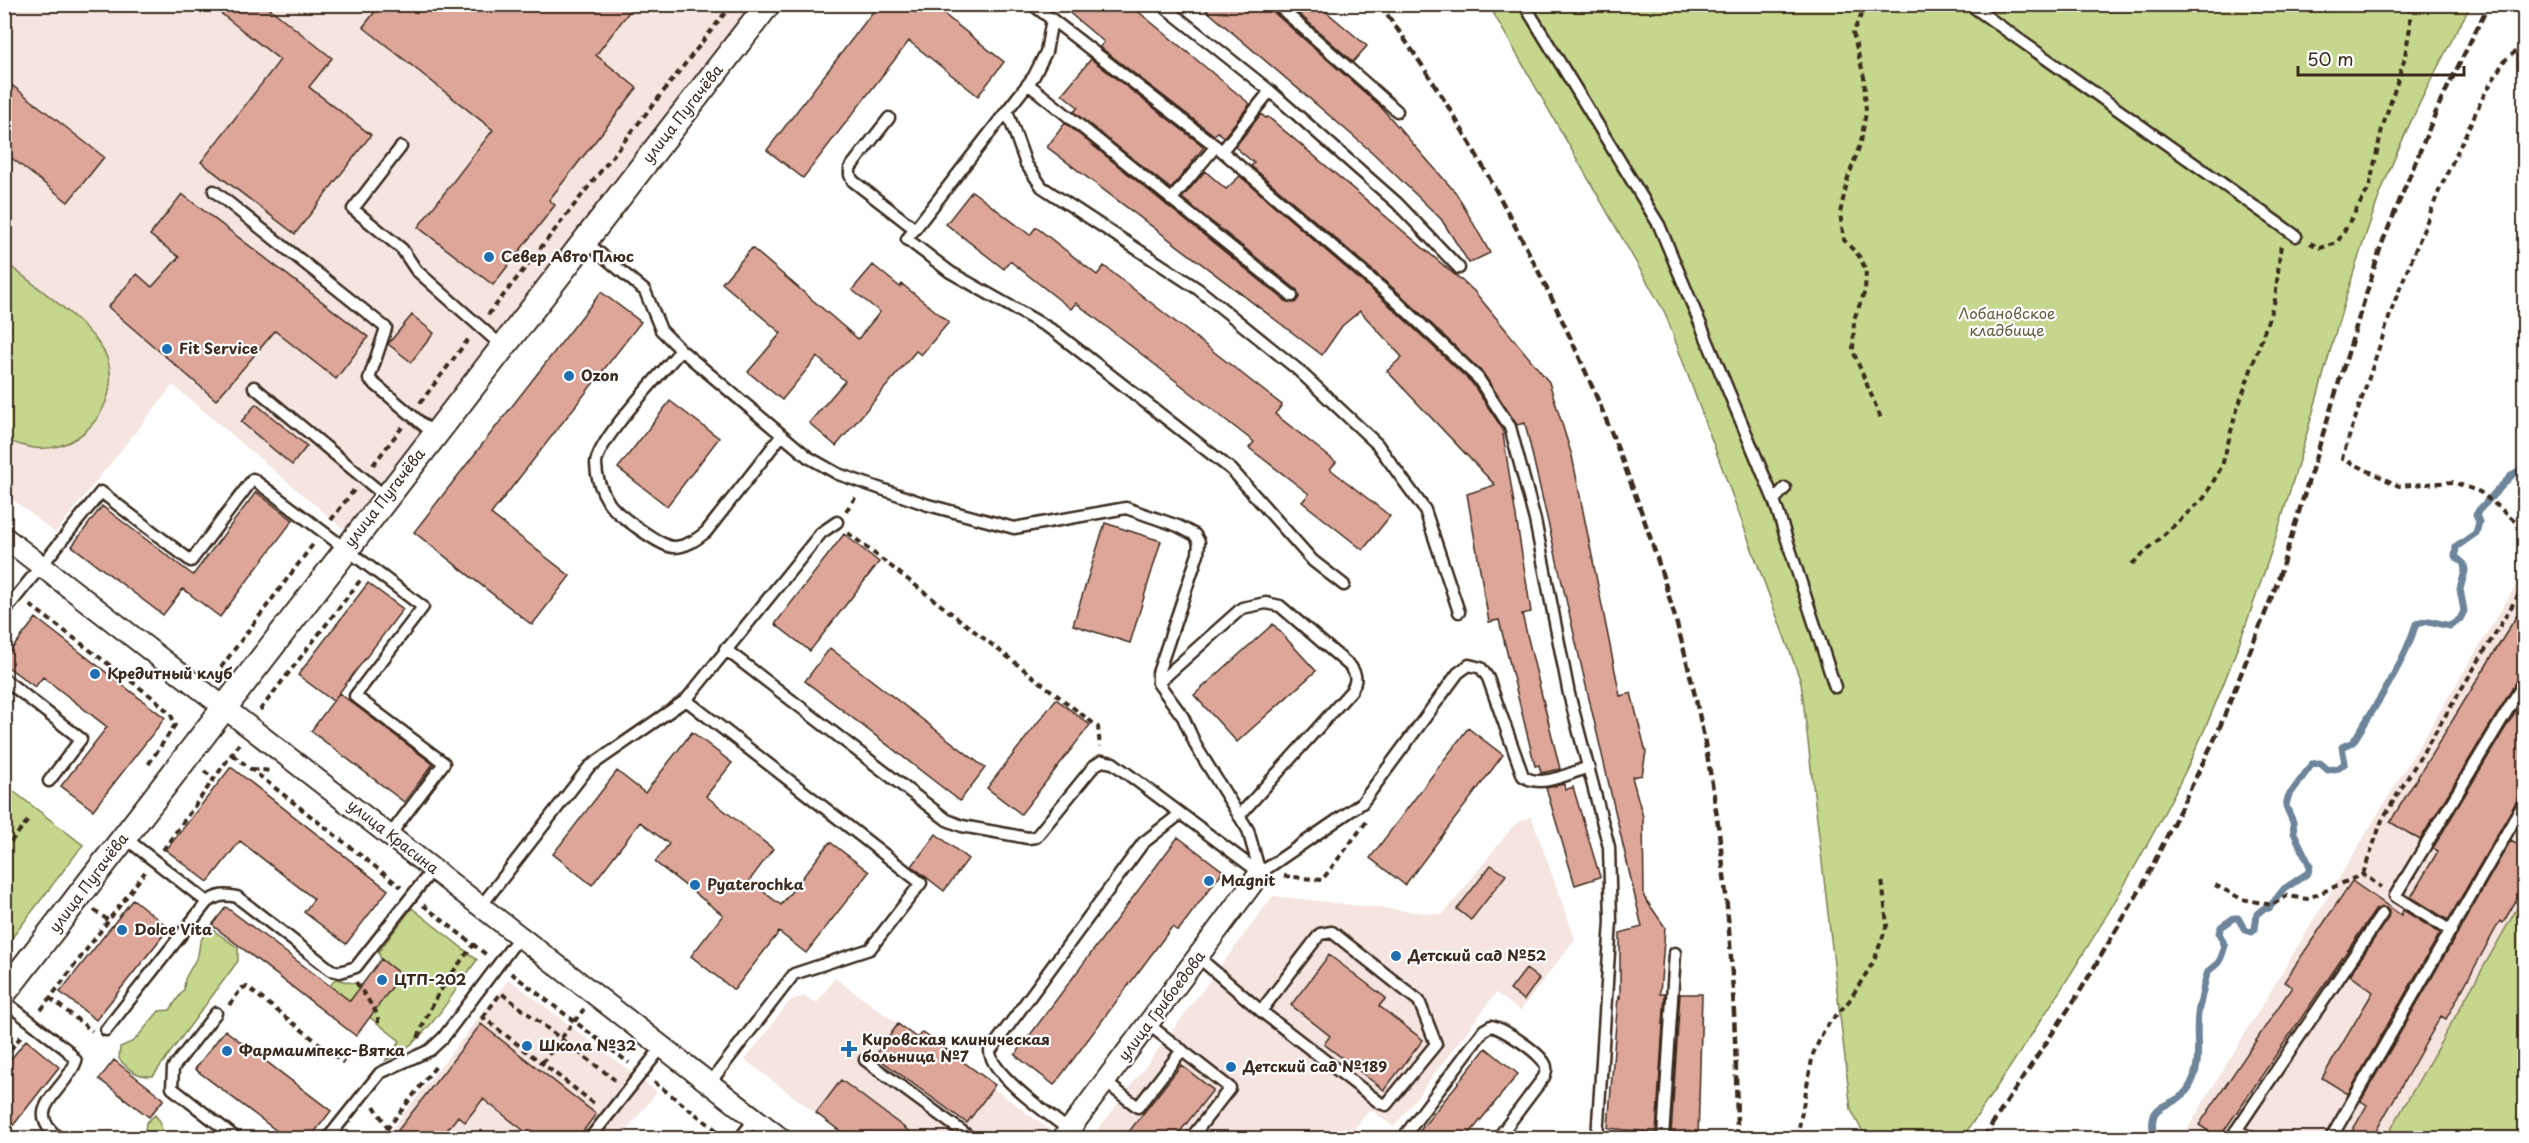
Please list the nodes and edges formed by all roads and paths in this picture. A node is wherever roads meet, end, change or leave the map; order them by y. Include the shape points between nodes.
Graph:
1 (768, 4) edge
2 (1032, 4) edge
3 (1161, 4) edge
4 (1276, 4) edge
5 (1524, 4) edge
6 (1866, 4) edge
7 (1969, 4) edge
8 (2410, 4) edge
9 (1052, 19) junction
10 (2524, 45) edge
11 (1028, 84) junction
12 (1270, 91) junction
13 (1007, 111) junction
14 (1397, 111) dead end
15 (888, 118) dead end
16 (401, 147) dead end
17 (1219, 148) junction
18 (214, 191) dead end
19 (1171, 200) junction
20 (2282, 225) junction
21 (915, 229) junction
22 (2296, 236) joint
23 (585, 241) junction
24 (1459, 268) dead end
25 (1292, 296) dead end
26 (503, 347) junction
27 (681, 350) junction
28 (254, 387) dead end
29 (1882, 421) dead end
30 (435, 435) junction
31 (782, 435) junction
32 (864, 485) junction
33 (1785, 488) dead end
34 (386, 497) junction
35 (1774, 500) junction
36 (837, 523) junction
37 (2524, 528) edge
38 (4, 537) edge
39 (346, 549) junction
40 (41, 564) junction
41 (2132, 564) dead end
42 (370, 568) junction
43 (1344, 585) dead end
44 (2524, 586) edge
45 (17, 595) junction
46 (4, 612) edge
47 (1459, 612) dead end
48 (725, 649) junction
49 (4, 680) edge
50 (1158, 683) junction
51 (2524, 683) edge
52 (1835, 687) dead end
53 (686, 700) junction
54 (224, 706) junction
55 (249, 725) junction
56 (233, 755) junction
57 (1102, 761) junction
58 (1588, 767) junction
59 (251, 769) junction
60 (145, 770) dead end
61 (281, 772) dead end
62 (49, 781) dead end
63 (2524, 803) edge
64 (1180, 813) junction
65 (1372, 815) dead end
66 (1239, 816) junction
67 (30, 818) dead end
68 (390, 835) junction
69 (124, 837) junction
70 (4, 850) edge
71 (155, 860) junction
72 (433, 868) junction
73 (1269, 874) junction
74 (2363, 874) junction
75 (1882, 879) dead end
76 (2215, 885) dead end
77 (412, 896) junction
78 (2395, 896) junction
79 (207, 902) junction
80 (89, 906) dead end
81 (481, 906) junction
82 (2382, 914) dead end
83 (109, 921) junction
84 (2451, 931) junction
85 (520, 936) junction
86 (474, 944) junction
87 (1675, 953) dead end
88 (1198, 957) junction
89 (499, 964) junction
90 (349, 971) junction
91 (4, 993) edge
92 (50, 998) junction
93 (4, 1001) edge
94 (584, 1009) dead end
95 (1261, 1011) junction
96 (220, 1012) joint
97 (477, 1013) dead end
98 (483, 1017) junction
99 (575, 1021) junction
100 (32, 1022) junction
101 (378, 1023) dead end
102 (1148, 1024) junction
103 (106, 1030) joint
104 (561, 1039) junction
105 (662, 1047) junction
106 (1182, 1050) junction
107 (4, 1058) edge
108 (865, 1060) dead end
109 (410, 1061) junction
110 (344, 1063) dead end
111 (542, 1063) junction
112 (641, 1072) junction
113 (1105, 1082) junction
114 (709, 1084) junction
115 (628, 1090) junction
116 (609, 1114) junction
117 (755, 1119) junction
118 (1066, 1134) edge
119 (2234, 1134) edge
120 (59, 1138) edge
121 (236, 1138) edge
122 (328, 1138) edge
123 (590, 1138) edge
124 (727, 1138) edge
125 (740, 1138) edge
126 (780, 1138) edge
127 (971, 1138) edge
128 (1191, 1138) edge
129 (1403, 1138) edge
130 (1498, 1138) edge
131 (1597, 1138) edge
132 (1664, 1138) edge
133 (1797, 1138) edge
134 (2252, 1138) edge
135 (2331, 1138) edge

1 - 23 street, улица Пугачёва
2 - 9 lane
3 - 12 lane
4 - 14 lane
5 - 35 lane via 1659,225
6 - 29 path via 1853,33 1864,77 1866,112 1840,213 1844,240 1866,270 1865,291 1854,319 1853,351
7 - 20 lane
8 - 22 path via 2404,61 2382,129 2369,188 2337,243 2320,248
9 - 11 lane via 1042,62
9 - 17 lane
10 - 37 path via 2504,61 2439,191 2394,303 2342,458 2399,486 2453,482 2480,492
11 - 13 lane
11 - 19 lane
12 - 17 lane
12 - 24 lane via 1397,202
13 - 21 lane
13 - 47 lane via 1034,180 1198,289 1297,369 1377,444 1425,510
15 - 21 lane via 850,168 850,175
16 - 26 lane via 353,209 402,249 416,270
17 - 19 lane
17 - 58 lane via 1395,300 1478,378 1510,427 1535,520 1569,694
18 - 30 lane via 386,328 369,379
19 - 25 lane
20 - 22 lane
20 - 41 path via 2275,300 2222,466 2204,498
21 - 43 lane via 908,238 950,272 1054,331 1232,470 1312,561
23 - 26 street, улица Пугачёва
23 - 27 lane via 645,291 661,330
26 - 30 street, улица Пугачёва
27 - 31 lane
27 - 31 lane via 604,442 596,463 600,485 610,505 655,540 672,547 692,543 706,532
28 - 34 lane
30 - 34 street, улица Пугачёва
31 - 32 lane via 808,457
32 - 36 path
32 - 50 lane via 1014,528 1126,508 1195,535 1198,554
33 - 35 lane
34 - 39 street, улица Пугачёва
35 - 52 lane
36 - 48 lane via 821,533
36 - 57 path via 1098,727
38 - 40 street, улица Красина
39 - 40 lane via 253,479 191,561 101,492
39 - 42 lane
39 - 54 street, улица Пугачёва
40 - 45 lane
40 - 54 street, улица Красина
42 - 55 path
42 - 68 lane via 423,607 355,696 444,764
44 - 74 path via 2382,820
45 - 46 lane
45 - 60 path via 171,715 175,725
48 - 53 lane
48 - 57 lane via 954,824 1036,837
49 - 62 lane via 81,739
50 - 66 lane via 1183,717 1197,748
50 - 66 lane via 1242,608 1266,603 1280,606 1356,674 1351,691
51 - 78 lane
53 - 81 lane via 589,767
53 - 114 lane via 921,883 870,949 794,974
54 - 55 street, улица Красина
54 - 69 street, улица Пугачёва
55 - 56 path
55 - 68 street, улица Красина
56 - 59 path
56 - 71 path
57 - 64 lane via 1113,763
58 - 73 lane via 1544,781 1523,776 1488,678 1481,668 1469,665 1458,673 1362,803
58 - 131 lane via 1609,847 1611,921
59 - 61 path
59 - 77 path
63 - 84 lane
64 - 73 lane
64 - 118 lane via 1143,843 990,1051 993,1064
65 - 73 path via 1322,880
66 - 73 lane
67 - 70 path
68 - 72 street, улица Красина
69 - 71 lane
69 - 91 street, улица Пугачёва
71 - 79 lane
71 - 83 path
72 - 77 lane
72 - 81 street, улица Красина
73 - 88 street, улица Грибоедова
74 - 76 path via 2307,898 2287,896 2272,905 2242,899
74 - 78 path
75 - 133 path via 1887,925 1874,960 1849,1001 1825,1028 1813,1054
77 - 86 path
77 - 90 lane
78 - 84 lane
79 - 90 lane via 225,894 237,897 331,970
79 - 103 lane
80 - 83 path
81 - 85 street, улица Красина
82 - 119 lane
83 - 92 path
84 - 135 lane
85 - 89 lane
85 - 105 street, улица Красина
86 - 89 path
86 - 109 path via 427,1009
87 - 132 lane
88 - 95 lane
88 - 102 street, улица Грибоедова
89 - 99 path
89 - 109 lane via 443,1038
90 - 101 path via 378,1015
92 - 100 path
92 - 103 path via 100,1038
93 - 100 lane
94 - 99 path
95 - 95 lane via 1320,934 1332,933 1419,1001 1436,1044 1386,1105
96 - 110 path via 247,987
96 - 121 lane via 173,1068 172,1088
97 - 98 path
98 - 104 path via 501,993
98 - 111 path
99 - 104 path
99 - 112 path
100 - 107 path
100 - 120 lane via 76,1061 73,1071 45,1106 42,1117 45,1127
102 - 106 lane
102 - 113 street, улица Грибоедова
104 - 111 path
104 - 115 path
105 - 112 lane
105 - 114 street, улица Красина
106 - 113 lane via 1138,1107
106 - 128 lane via 1230,1088
108 - 127 lane
109 - 122 lane via 380,1073
111 - 116 path
112 - 115 lane
112 - 124 path
113 - 118 street, улица Грибоедова
114 - 117 street, улица Красина
115 - 116 lane
116 - 123 lane
117 - 125 lane
117 - 126 street, улица Красина
119 - 134 lane
129 - 130 lane via 1484,1030 1491,1026 1500,1027 1542,1059 1546,1067 1544,1077

